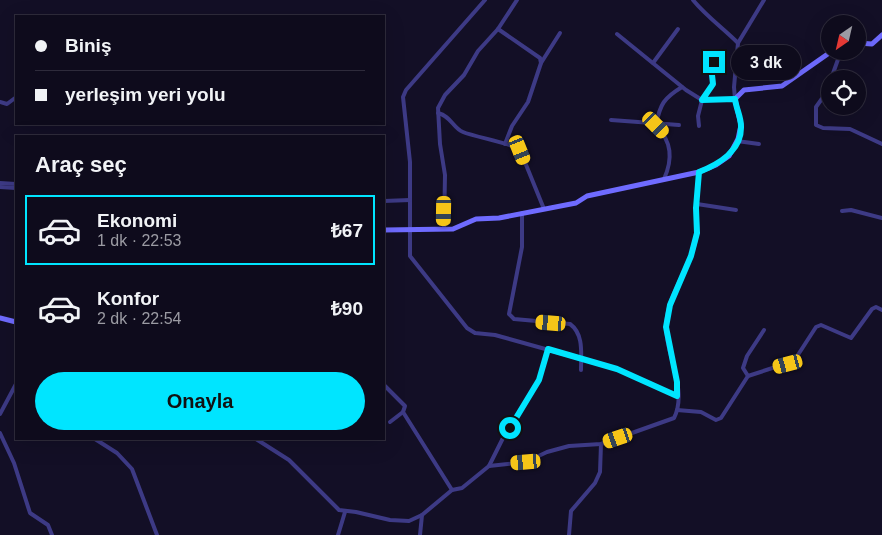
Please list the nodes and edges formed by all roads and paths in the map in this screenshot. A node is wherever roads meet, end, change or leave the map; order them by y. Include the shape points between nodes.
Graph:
1 (486, 0) edge
2 (516, 0) edge
3 (693, 0) edge
4 (764, 0) edge
5 (678, 29) dead end
6 (498, 30) junction
7 (560, 33) dead end
8 (617, 34) dead end
9 (882, 35) edge
10 (738, 43) junction
11 (866, 44) edge
12 (821, 59) edge
13 (838, 60) edge
14 (541, 62) junction
15 (714, 62) dead end
16 (653, 63) junction
17 (682, 87) junction
18 (15, 98) dead end
19 (735, 99) junction
20 (702, 100) junction
21 (0, 102) edge
22 (438, 113) junction
23 (611, 120) dead end
24 (656, 125) junction
25 (679, 125) dead end
26 (699, 126) dead end
27 (737, 141) junction
28 (504, 144) junction
29 (759, 144) dead end
30 (882, 144) edge
31 (699, 172) junction
32 (664, 179) junction
33 (15, 184) edge
34 (0, 185) edge
35 (15, 188) edge
36 (410, 200) junction
37 (385, 201) edge
38 (696, 204) junction
39 (544, 209) junction
40 (736, 210) dead end
41 (842, 211) dead end
42 (522, 213) junction
43 (882, 218) edge
44 (444, 229) junction
45 (385, 230) edge
46 (410, 230) junction
47 (882, 310) edge
48 (0, 318) edge
49 (15, 322) edge
50 (764, 330) dead end
51 (548, 349) junction
52 (581, 359) junction
53 (581, 370) dead end
54 (748, 376) junction
55 (15, 386) edge
56 (385, 386) edge
57 (677, 396) junction
58 (678, 410) junction
59 (403, 412) junction
60 (0, 414) edge
61 (390, 422) dead end
62 (0, 433) edge
63 (97, 440) edge
64 (258, 440) edge
65 (601, 444) junction
66 (490, 466) junction
67 (452, 490) junction
68 (345, 512) junction
69 (422, 515) junction
70 (52, 535) edge
71 (157, 535) edge
72 (338, 535) edge
73 (420, 535) edge
74 (569, 535) edge

1 - 36 street via 403,97 410,162
2 - 6 street
3 - 10 street via 704,14 721,25
4 - 10 street
5 - 16 street
6 - 14 street via 540,58
6 - 22 street via 445,95
7 - 14 street
8 - 16 street
9 - 11 street via 872,44
10 - 19 street
12 - 19 street via 782,86 744,90
13 - 30 street via 826,93 816,107 816,125 850,129
14 - 28 street via 528,102
15 - 20 street via 711,66 713,84
16 - 17 street
17 - 20 street
17 - 24 street via 668,96 659,108
18 - 21 street via 7,104
19 - 20 street
19 - 27 street via 742,125
20 - 26 street
22 - 28 street via 451,119 460,131
22 - 44 street via 445,175
23 - 24 street
24 - 25 street
24 - 32 street via 664,133 671,155
27 - 29 street
27 - 31 street via 729,156
28 - 39 street via 520,150
31 - 32 street
31 - 38 street
32 - 39 street
33 - 34 street
34 - 35 street
36 - 37 street
36 - 46 street
38 - 40 street
38 - 57 street via 697,233 670,305 666,327
39 - 42 street
41 - 43 street via 851,210
42 - 44 street via 476,219
42 - 52 street via 522,247 509,314 514,319 570,324 580,335
44 - 46 street
45 - 46 street
46 - 51 street via 410,256 468,328 475,333
47 - 54 street via 872,309 851,338 821,325 794,361
48 - 49 street
50 - 54 street via 747,356 743,368
51 - 52 street
51 - 66 street via 539,380 503,438
52 - 53 street
52 - 57 street via 617,369
54 - 58 street via 722,418 716,420 701,412
55 - 60 street
56 - 59 street via 404,406
57 - 58 street
58 - 65 street via 674,418
59 - 61 street
59 - 67 street
62 - 70 street via 14,463 30,513 48,525
63 - 71 street via 117,453 132,469
64 - 68 street via 289,460 332,505
65 - 66 street via 569,446 526,462
65 - 74 street via 600,472 571,511
66 - 67 street via 462,488
67 - 69 street
68 - 69 street via 409,521
68 - 72 street
69 - 73 street

